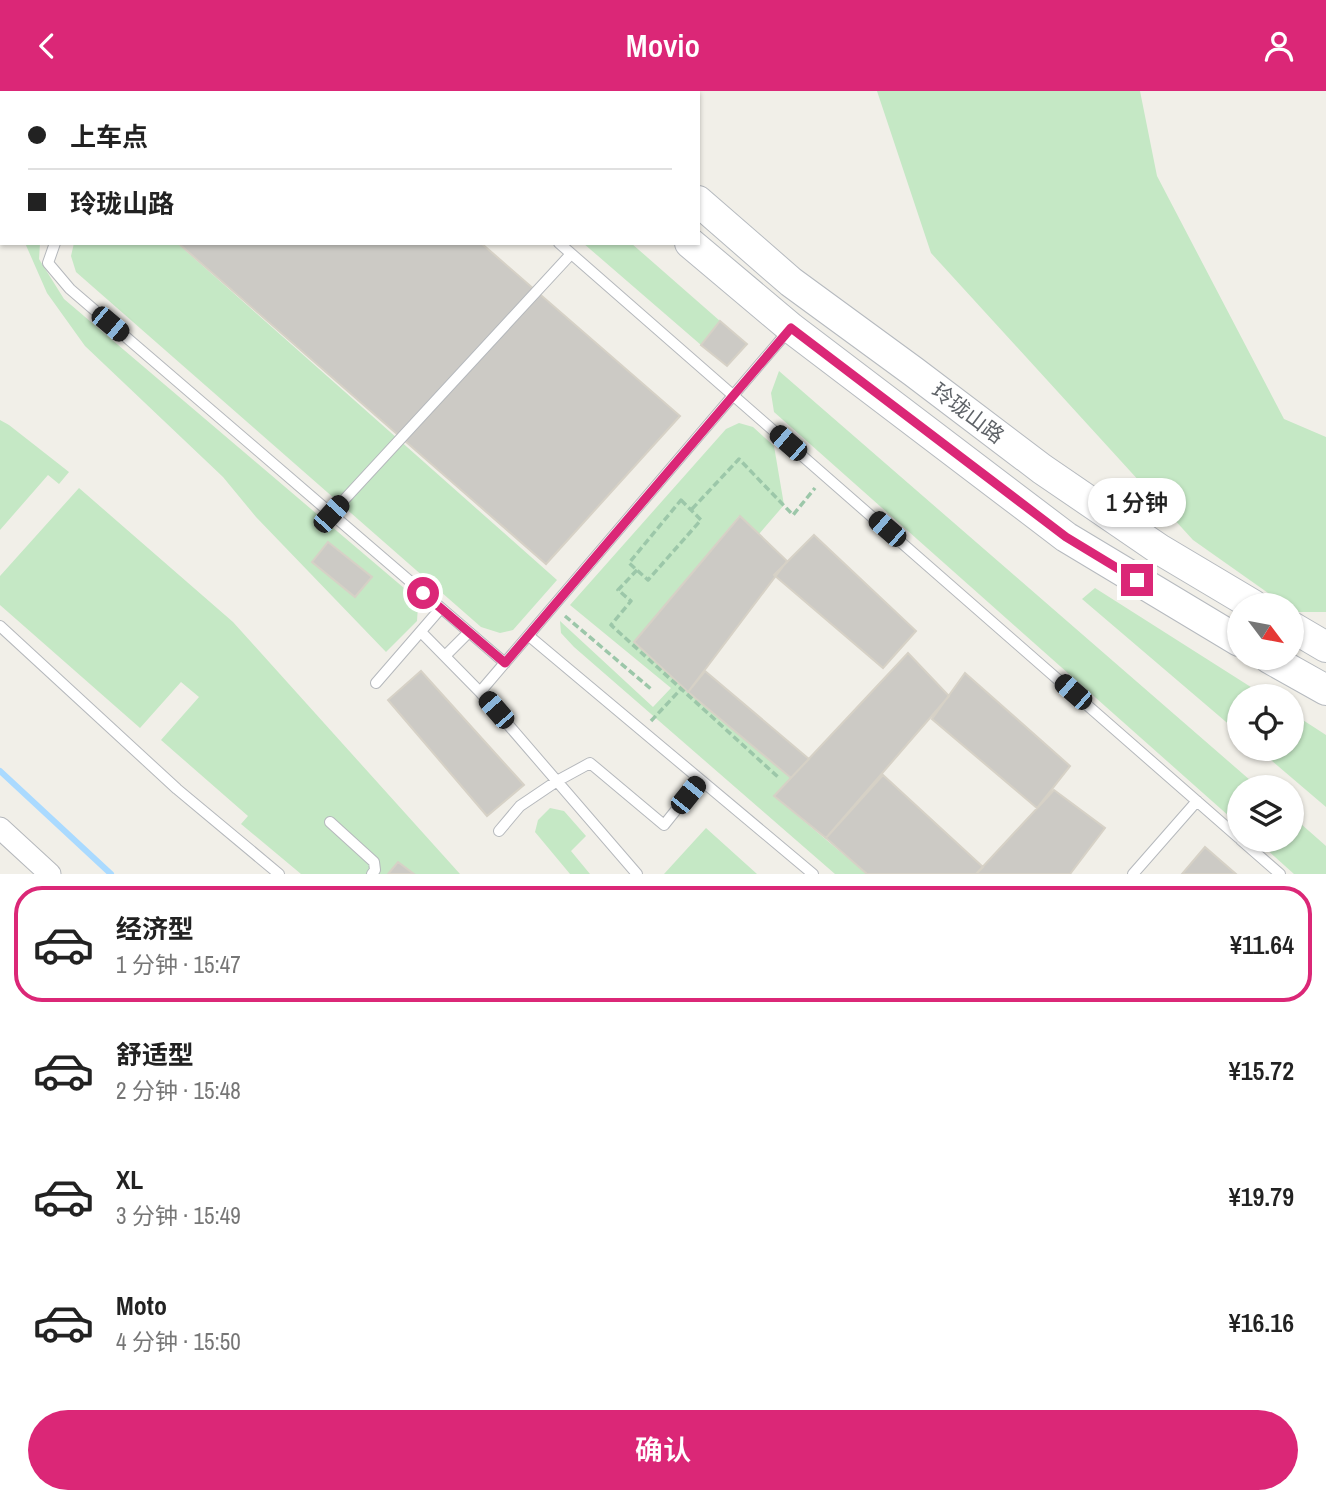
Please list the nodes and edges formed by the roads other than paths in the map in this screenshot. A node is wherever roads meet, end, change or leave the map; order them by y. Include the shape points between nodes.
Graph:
1 (700, 203) edge
2 (54, 245) edge
3 (560, 245) edge
4 (692, 245) edge
5 (571, 254) junction
6 (791, 328) junction
7 (733, 395) junction
8 (331, 514) junction
9 (1233, 593) edge
10 (442, 608) junction
11 (0, 626) edge
12 (421, 632) junction
13 (469, 632) junction
14 (1227, 634) edge
15 (529, 635) junction
16 (1304, 635) edge
17 (1326, 647) edge
18 (445, 656) junction
19 (505, 663) junction
20 (1290, 670) edge
21 (376, 683) dead end
22 (1326, 690) edge
23 (480, 692) junction
24 (700, 780) junction
25 (557, 781) junction
26 (1197, 801) junction
27 (330, 822) dead end
28 (0, 828) edge
29 (1227, 828) edge
30 (499, 831) dead end
31 (1255, 852) edge
32 (50, 874) edge
33 (279, 874) edge
34 (372, 874) edge
35 (636, 874) edge
36 (813, 874) edge
37 (1133, 874) edge
38 (1280, 874) edge

1 - 9 main road, 玲珑山路 via 791,282 1042,469
2 - 8 lane via 48,263 69,289
3 - 5 lane
4 - 6 main road, 玲珑山路
5 - 7 lane
5 - 8 lane
6 - 7 lane
6 - 14 main road, 玲珑山路 via 1066,537
7 - 15 lane
7 - 26 lane
8 - 10 lane
10 - 12 lane
10 - 13 lane
11 - 33 lane via 177,789
12 - 18 lane
12 - 21 lane
13 - 18 lane
13 - 19 lane
15 - 19 lane
15 - 24 lane
16 - 17 main road
18 - 23 lane
19 - 23 lane
20 - 22 main road
23 - 25 lane
24 - 25 lane via 664,825 590,763
24 - 36 lane
25 - 30 lane via 520,806
25 - 35 lane
26 - 29 lane
26 - 37 lane
27 - 34 lane via 374,862
28 - 32 street
31 - 38 lane

